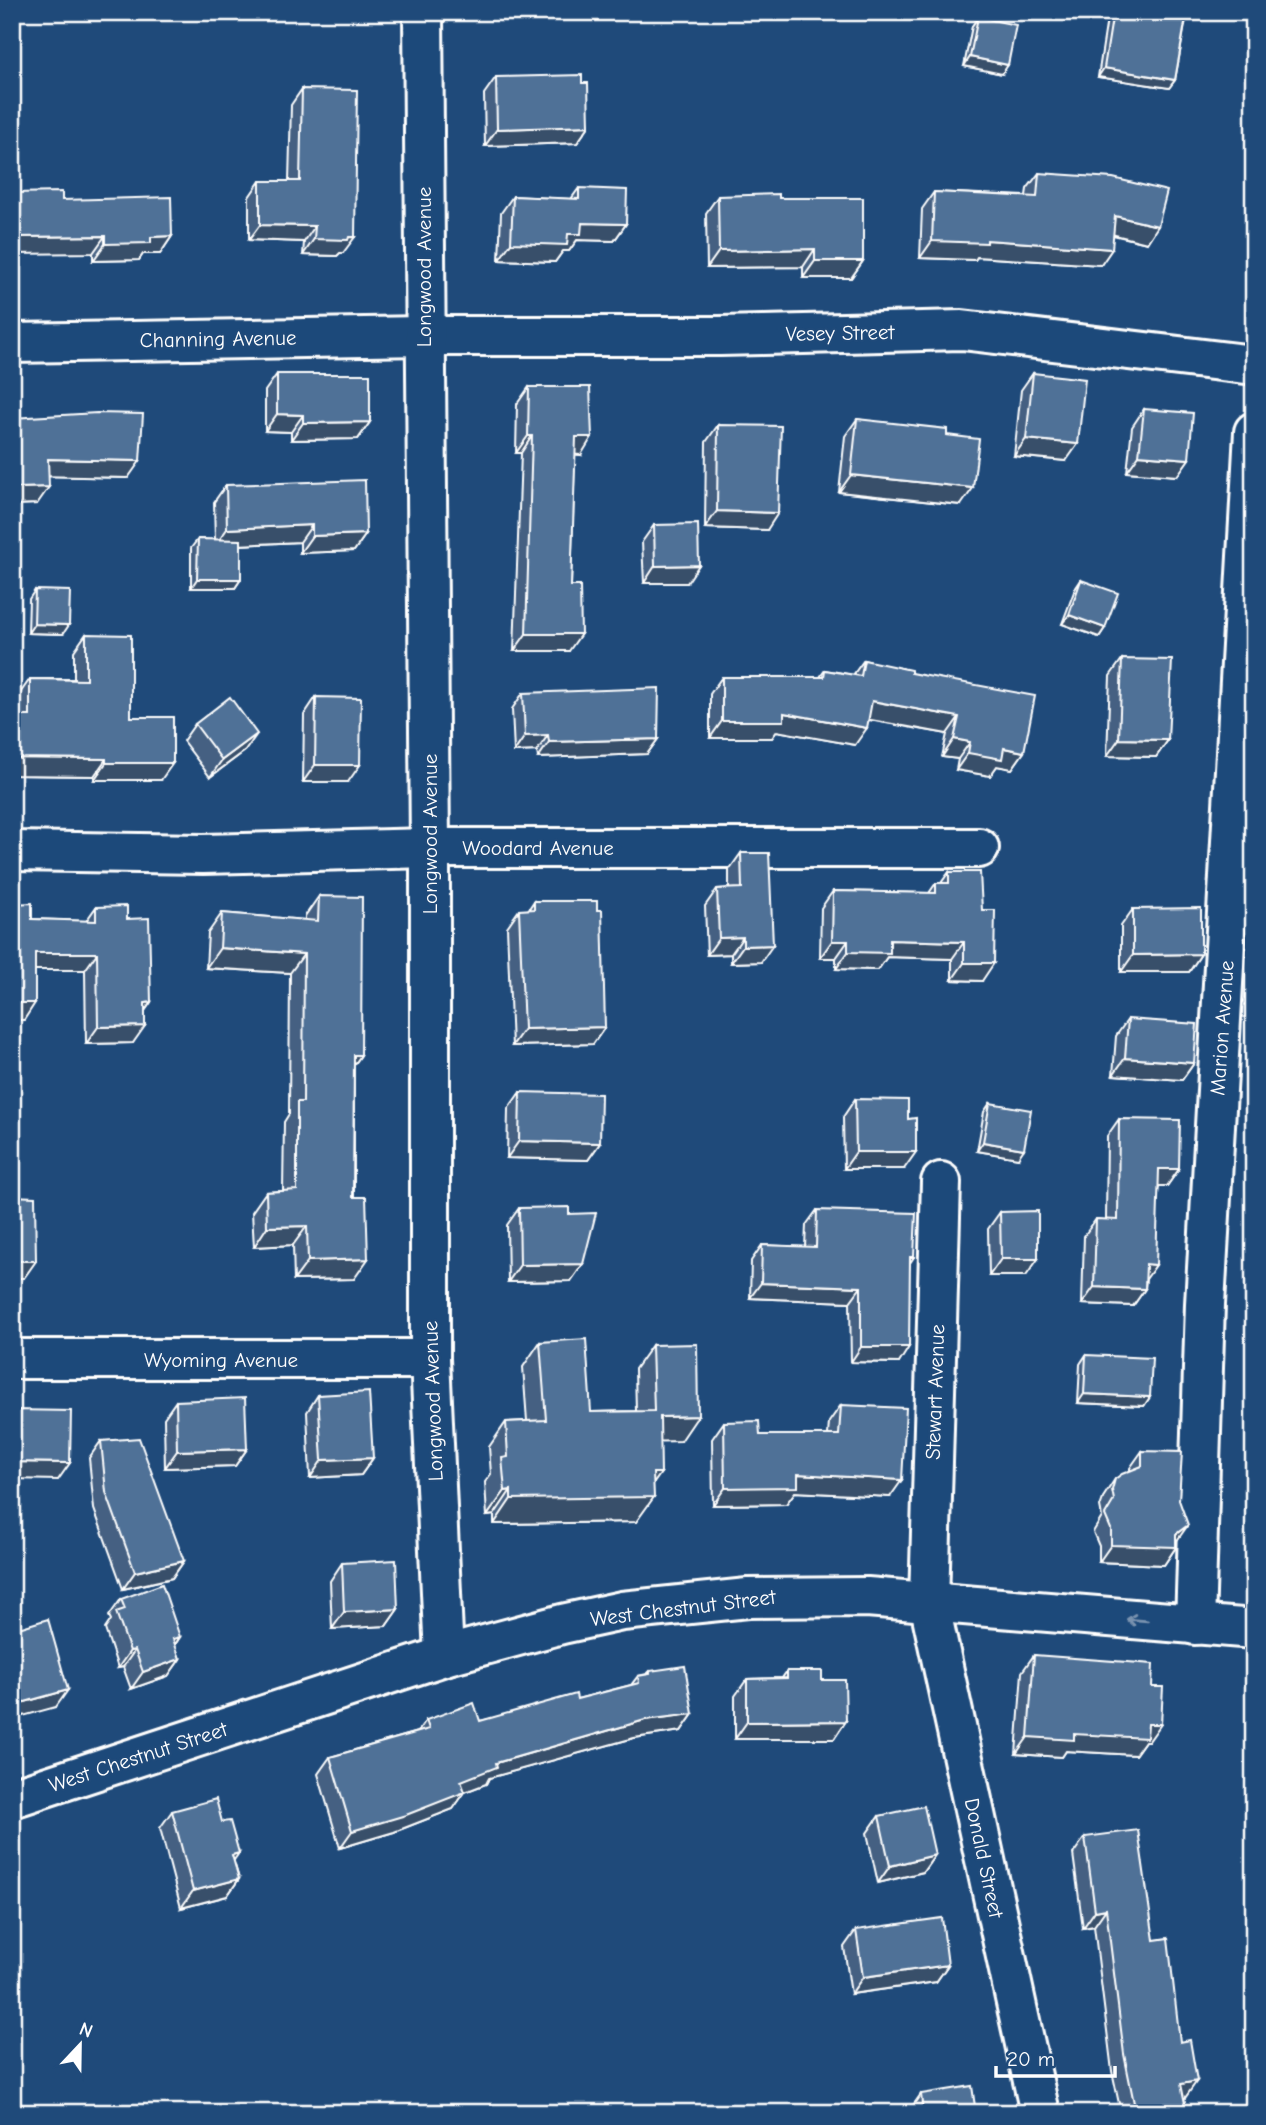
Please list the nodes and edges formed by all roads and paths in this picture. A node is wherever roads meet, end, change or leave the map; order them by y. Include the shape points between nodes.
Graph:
1 (423, 12) edge
2 (424, 335) junction
3 (12, 343) edge
4 (1254, 365) edge
5 (1254, 432) edge
6 (430, 848) junction
7 (979, 848) dead end
8 (12, 851) edge
9 (941, 1182) dead end
10 (12, 1359) edge
11 (429, 1359) junction
12 (929, 1602) junction
13 (1195, 1625) junction
14 (1254, 1629) edge
15 (444, 1656) junction
16 (12, 1798) edge
17 (1040, 2113) edge

1 - 2 street, Longwood Avenue
2 - 3 street, Channing Avenue
2 - 4 street, Vesey Street via 720,336 962,330
2 - 6 street, Longwood Avenue
5 - 13 street, Marion Avenue via 1205,1304
6 - 7 street, Woodard Avenue
6 - 8 street, Woodard Avenue via 203,854
6 - 11 street, Longwood Avenue
9 - 12 street, Stewart Avenue
10 - 11 street, Wyoming Avenue
11 - 15 street, Longwood Avenue
13 -> 12 street, West Chestnut Street
12 - 15 street, West Chestnut Street via 805,1595 686,1603 562,1624
12 - 17 street, Donald Street
13 - 14 street, West Chestnut Street
15 - 16 street, West Chestnut Street

